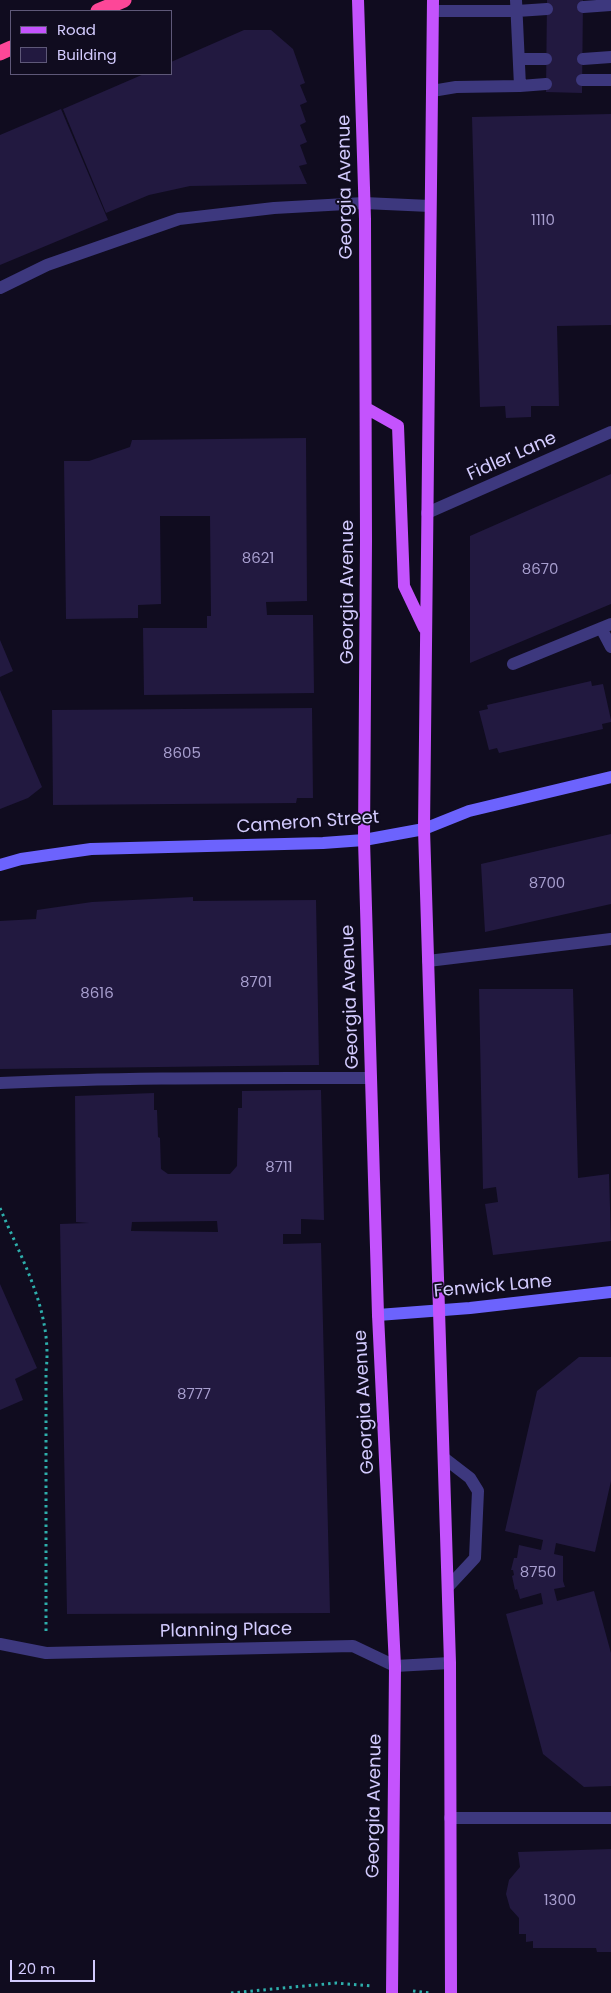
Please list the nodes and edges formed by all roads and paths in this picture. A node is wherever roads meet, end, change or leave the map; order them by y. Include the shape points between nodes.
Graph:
1 (124, 0) edge
2 (358, 0) edge
3 (611, 5) edge
4 (433, 6) edge
5 (516, 6) edge
6 (583, 7) dead end
7 (547, 9) dead end
8 (100, 10) edge
9 (611, 57) edge
10 (520, 59) junction
11 (546, 59) dead end
12 (583, 59) dead end
13 (582, 80) dead end
14 (611, 80) edge
15 (546, 84) dead end
16 (520, 86) junction
17 (432, 91) junction
18 (364, 203) junction
19 (430, 206) junction
20 (0, 288) edge
21 (366, 408) junction
22 (611, 432) edge
23 (427, 513) junction
24 (606, 626) edge
25 (425, 630) junction
26 (611, 647) edge
27 (512, 664) dead end
28 (611, 777) edge
29 (424, 829) junction
30 (364, 840) junction
31 (0, 865) edge
32 (611, 939) edge
33 (428, 961) junction
34 (371, 1078) junction
35 (0, 1083) edge
36 (0, 1208) edge
37 (611, 1292) edge
38 (440, 1309) junction
39 (378, 1315) junction
40 (444, 1458) junction
41 (448, 1587) junction
42 (0, 1644) edge
43 (46, 1653) junction
44 (450, 1663) junction
45 (395, 1666) junction
46 (450, 1818) junction
47 (611, 1818) edge
48 (392, 1991) edge
49 (231, 1993) edge
50 (430, 1993) edge
51 (451, 1993) edge

1 - 8 highway
2 - 18 main road, Georgia Avenue
3 - 6 street
4 - 5 street
4 - 17 main road
5 - 7 street
5 - 10 street
9 - 12 street
10 - 11 street
10 - 16 street
13 - 14 street
15 - 16 street
16 - 17 street via 456,87
17 - 19 main road
18 - 19 street
18 - 20 street via 274,208 179,219 47,265
18 - 21 main road, Georgia Avenue
19 - 23 main road
21 - 25 main road via 398,426 404,586
21 - 30 main road, Georgia Avenue
22 - 23 street, Fidler Lane
23 - 25 main road
24 - 26 street
24 - 27 street
25 - 29 main road
28 - 29 street, Cameron Street via 469,811
29 - 30 street, Cameron Street
29 - 33 main road
30 - 31 street, Cameron Street via 91,849
30 - 34 main road, Georgia Avenue
32 - 33 street
33 - 38 main road
34 - 35 street via 203,1077
34 - 39 main road, Georgia Avenue
36 - 43 path via 44,1316 48,1352
37 - 38 street, Fenwick Lane
38 - 39 street, Fenwick Lane
38 - 40 main road
39 - 45 main road, Georgia Avenue
40 - 41 main road
40 - 41 street via 470,1478 478,1491 475,1558
41 - 44 main road
42 - 43 street, Planning Place
43 - 45 street, Planning Place via 353,1646
44 - 45 street, Planning Place
44 - 46 main road
45 - 48 main road, Georgia Avenue
46 - 47 street
46 - 51 main road
48 - 49 path via 336,1983
48 - 50 path

